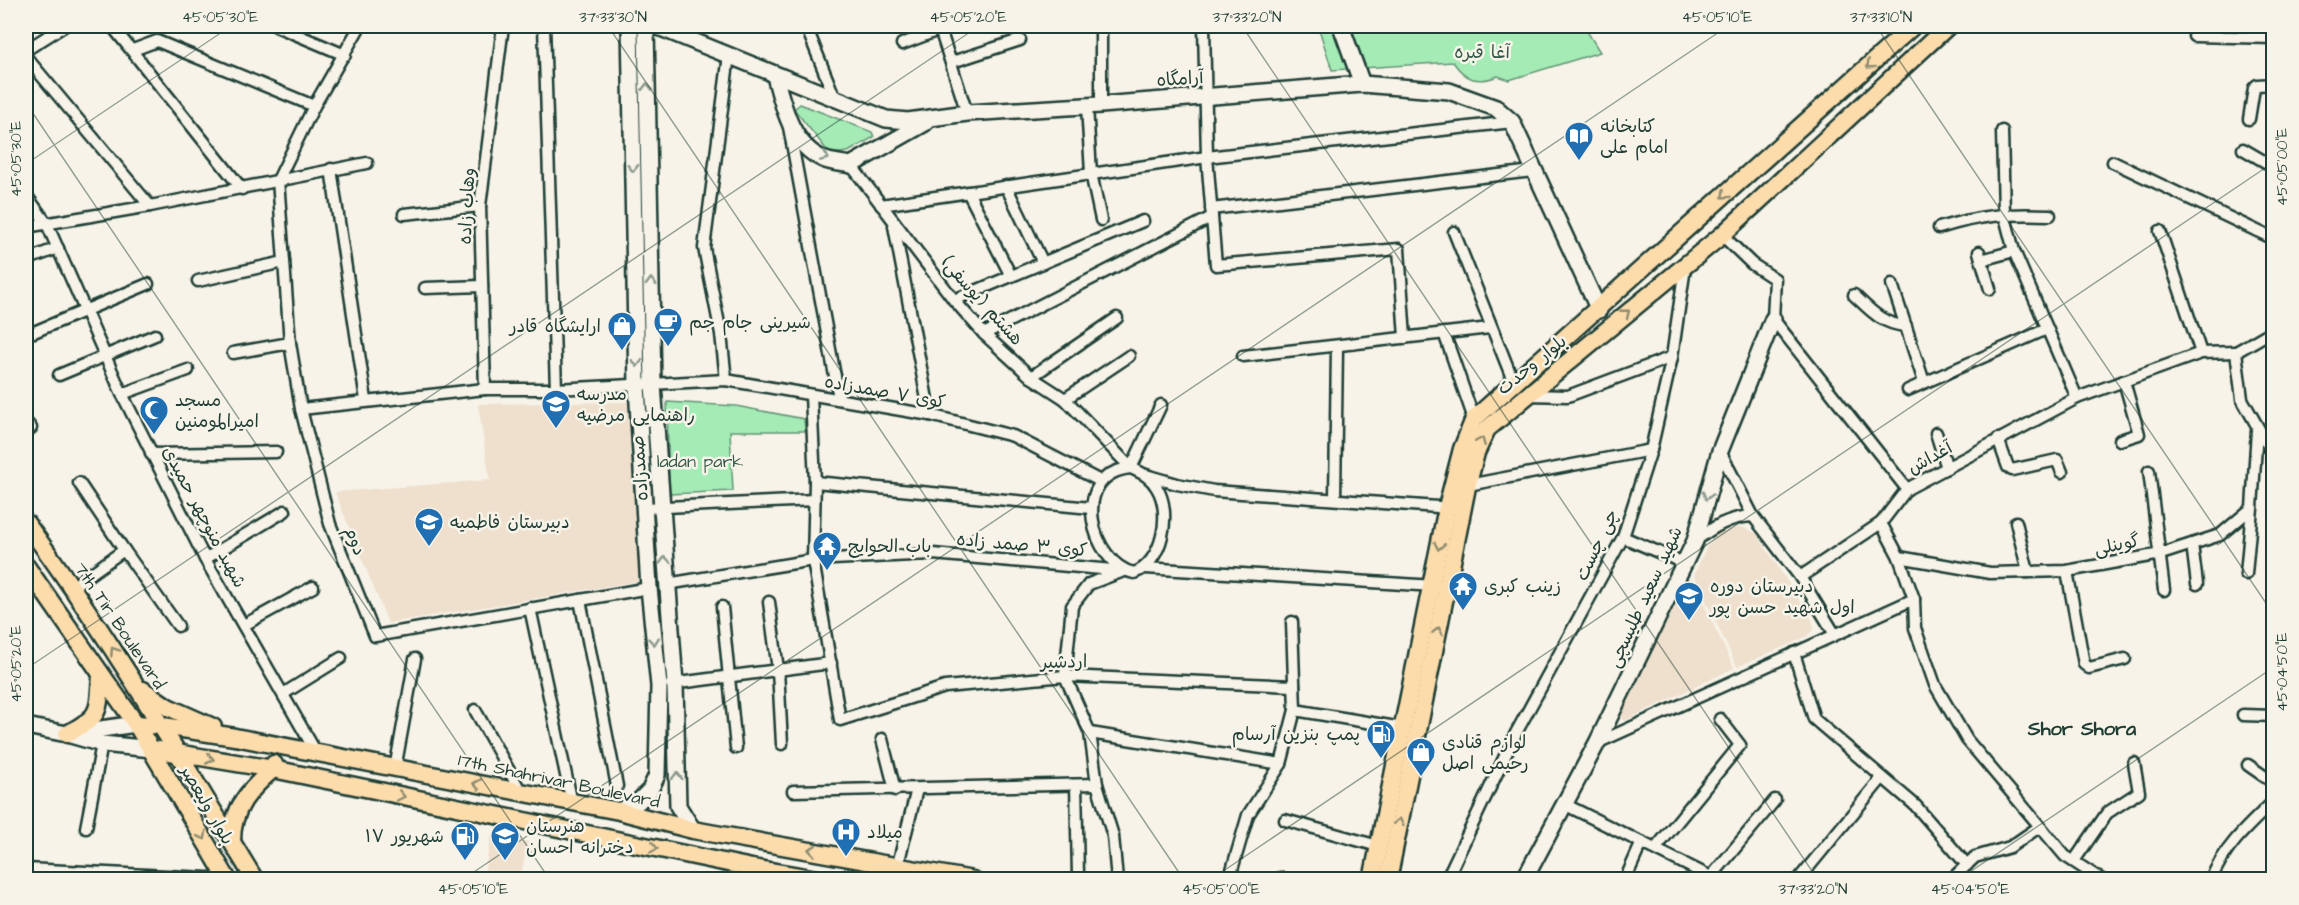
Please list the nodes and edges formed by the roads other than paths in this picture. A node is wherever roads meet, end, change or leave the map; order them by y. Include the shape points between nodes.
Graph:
1 (64, 26) edge
2 (112, 26) edge
3 (276, 26) edge
4 (360, 26) edge
5 (503, 26) edge
6 (544, 26) edge
7 (643, 26) edge
8 (806, 26) edge
9 (1101, 26) edge
10 (1203, 26) edge
11 (1341, 26) edge
12 (1913, 26) edge
13 (1948, 26) edge
14 (940, 27) edge
15 (2194, 36) dead end
16 (2274, 38) edge
17 (1020, 40) dead end
18 (902, 44) dead end
19 (26, 50) edge
20 (133, 50) junction
21 (345, 55) junction
22 (729, 55) junction
23 (26, 57) edge
24 (952, 62) junction
25 (775, 76) junction
26 (1362, 84) junction
27 (2274, 84) edge
28 (1205, 97) junction
29 (837, 101) junction
30 (1094, 105) junction
31 (314, 106) junction
32 (968, 112) junction
33 (932, 119) junction
34 (2249, 119) dead end
35 (787, 121) junction
36 (1512, 123) junction
37 (2002, 130) dead end
38 (2242, 149) dead end
39 (1207, 157) junction
40 (2113, 162) dead end
41 (367, 164) dead end
42 (852, 165) junction
43 (2274, 167) edge
44 (331, 169) junction
45 (1533, 171) junction
46 (1091, 173) junction
47 (278, 180) junction
48 (1006, 186) junction
49 (242, 189) junction
50 (968, 192) junction
51 (26, 195) edge
52 (881, 205) junction
53 (150, 206) junction
54 (480, 206) junction
55 (1212, 213) junction
56 (2004, 213) junction
57 (404, 214) dead end
58 (2050, 215) dead end
59 (1101, 220) dead end
60 (1143, 221) dead end
61 (894, 223) junction
62 (47, 224) junction
63 (26, 227) edge
64 (1939, 228) dead end
65 (2160, 231) dead end
66 (1454, 232) dead end
67 (1722, 235) junction
68 (2274, 239) edge
69 (58, 248) junction
70 (2014, 250) junction
71 (26, 260) edge
72 (284, 262) junction
73 (1043, 263) junction
74 (1684, 267) junction
75 (1011, 276) junction
76 (198, 281) dead end
77 (148, 284) dead end
78 (1892, 284) dead end
79 (482, 286) junction
80 (425, 288) dead end
81 (1990, 289) dead end
82 (1854, 295) dead end
83 (954, 300) junction
84 (1599, 310) junction
85 (84, 311) junction
86 (1117, 318) dead end
87 (1773, 319) junction
88 (1906, 326) junction
89 (1490, 328) junction
90 (2047, 329) junction
91 (2274, 330) edge
92 (34, 332) dead end
93 (1444, 333) junction
94 (984, 334) junction
95 (155, 335) dead end
96 (1405, 338) junction
97 (290, 343) junction
98 (1337, 346) junction
99 (2236, 352) junction
100 (233, 353) dead end
101 (2201, 353) junction
102 (104, 356) junction
103 (1129, 356) dead end
104 (1243, 356) dead end
105 (1672, 357) junction
106 (188, 370) dead end
107 (59, 375) dead end
108 (1031, 377) junction
109 (726, 380) junction
110 (2124, 381) junction
111 (1924, 382) junction
112 (653, 385) junction
113 (637, 386) junction
114 (485, 389) junction
115 (556, 389) junction
116 (1519, 389) junction
117 (1908, 390) dead end
118 (122, 394) junction
119 (811, 396) junction
120 (839, 398) junction
121 (2077, 398) junction
122 (1065, 399) junction
123 (366, 400) junction
124 (1161, 405) dead end
125 (301, 409) junction
126 (930, 415) junction
127 (1474, 419) junction
128 (26, 422) edge
129 (2257, 429) junction
130 (26, 432) edge
131 (1936, 434) dead end
132 (1998, 439) junction
133 (2120, 440) dead end
134 (1651, 450) junction
135 (1720, 451) junction
136 (276, 452) dead end
137 (151, 454) junction
138 (2274, 456) edge
139 (1131, 468) junction
140 (1947, 468) junction
141 (2149, 471) dead end
142 (2062, 472) dead end
143 (1146, 475) junction
144 (1100, 481) junction
145 (815, 482) junction
146 (79, 483) dead end
147 (1460, 486) junction
148 (1907, 489) junction
149 (1335, 499) junction
150 (814, 500) junction
151 (662, 506) junction
152 (645, 508) junction
153 (1091, 508) junction
154 (1455, 508) junction
155 (2252, 508) junction
156 (285, 511) dead end
157 (1753, 516) junction
158 (2016, 522) dead end
159 (26, 523) edge
160 (1881, 523) junction
161 (1623, 537) junction
162 (1695, 541) junction
163 (2192, 544) junction
164 (124, 550) junction
165 (2161, 554) junction
166 (1899, 557) junction
167 (205, 559) junction
168 (813, 560) junction
169 (1684, 563) junction
170 (26, 566) edge
171 (1145, 568) junction
172 (1124, 571) junction
173 (2067, 571) junction
174 (2028, 572) junction
175 (2246, 574) dead end
176 (1800, 577) junction
177 (667, 584) junction
178 (2197, 584) dead end
179 (72, 587) junction
180 (313, 587) dead end
181 (1439, 587) junction
182 (649, 588) junction
183 (2164, 590) dead end
184 (1914, 599) junction
185 (580, 600) junction
186 (769, 602) dead end
187 (722, 607) dead end
188 (530, 608) junction
189 (1292, 622) dead end
190 (244, 625) junction
191 (178, 626) dead end
192 (1834, 633) junction
193 (1794, 653) junction
194 (341, 658) dead end
195 (415, 659) dead end
196 (2125, 659) dead end
197 (831, 663) junction
198 (778, 670) junction
199 (101, 675) junction
200 (730, 676) junction
201 (1065, 676) junction
202 (135, 684) junction
203 (675, 684) junction
204 (659, 686) junction
205 (1294, 686) junction
206 (283, 694) junction
207 (475, 710) dead end
208 (1295, 710) junction
209 (2243, 715) dead end
210 (2274, 716) edge
211 (1720, 719) dead end
212 (136, 724) junction
213 (26, 726) edge
214 (163, 726) junction
215 (1410, 730) junction
216 (67, 734) junction
217 (1090, 734) junction
218 (236, 737) junction
219 (882, 739) dead end
220 (1598, 743) junction
221 (102, 744) junction
222 (782, 744) dead end
223 (276, 746) junction
224 (736, 748) dead end
225 (152, 749) junction
226 (179, 753) junction
227 (317, 754) junction
228 (2134, 763) dead end
229 (1281, 764) junction
230 (2248, 765) dead end
231 (395, 769) junction
232 (273, 770) junction
233 (1882, 778) junction
234 (2274, 783) edge
235 (1097, 784) junction
236 (1076, 785) junction
237 (617, 786) dead end
238 (917, 789) junction
239 (895, 790) junction
240 (793, 791) dead end
241 (521, 792) junction
242 (1775, 800) dead end
243 (2274, 801) edge
244 (572, 803) junction
245 (1566, 805) junction
246 (618, 811) junction
247 (1285, 820) dead end
248 (2039, 827) junction
249 (86, 828) dead end
250 (693, 830) junction
251 (232, 842) junction
252 (1642, 842) junction
253 (1378, 846) junction
254 (1656, 848) junction
255 (2074, 861) junction
256 (898, 864) junction
257 (1967, 865) junction
258 (26, 869) edge
259 (752, 874) edge
260 (1078, 875) dead end
261 (228, 879) edge
262 (255, 879) edge
263 (823, 879) edge
264 (973, 879) edge
265 (1117, 879) edge
266 (1229, 879) edge
267 (1372, 879) edge
268 (1388, 879) edge
269 (1446, 879) edge
270 (1524, 879) edge
271 (1625, 879) edge
272 (1798, 879) edge
273 (1951, 879) edge
274 (2102, 879) edge
275 (2211, 879) edge

1 - 19 street
2 - 20 street
3 - 21 street
4 - 21 street
5 - 54 street, وهاب زاده
6 - 115 street
7 - 22 main road, آرامگاه
112 -> 7 main road, صمدزاده
7 -> 113 main road, صمدزاده
8 - 29 street
9 - 30 street
10 - 28 street
11 - 26 main road
12 -> 84 main road, بلوار وحدت
13 - 67 main road, بلوار وحدت
14 - 18 street
14 - 24 street
15 - 16 street
17 - 24 street
20 - 31 street via 157,41
20 - 49 street
21 - 31 street
22 - 25 main road, آرامگاه
22 - 109 street via 704,248
23 - 53 street
24 - 32 street
25 - 29 main road, آرامگاه
25 - 35 main road
26 - 28 main road, آرامگاه
26 - 36 main road, آرامگاه via 1449,91 1496,108
27 - 34 street via 2254,88
28 - 30 main road, آرامگاه
28 - 39 street
29 - 33 main road, آرامگاه via 886,119
30 - 32 main road, آرامگاه
30 - 46 street
31 - 47 street
32 - 33 main road, آرامگاه
33 - 42 main road
35 -> 42 main road via 808,148 823,159
35 - 120 street
36 - 39 street
36 - 45 main road, آرامگاه
37 - 56 street
38 - 43 street
39 - 46 street
39 - 55 street
40 - 68 street
41 - 44 street
42 - 52 street, هشتم (یوسفی)
44 - 47 street
44 - 123 street
45 - 55 street
45 - 84 main road, آرامگاه
46 - 48 street
46 - 59 street
47 - 49 street
47 - 72 street, دوم
48 - 50 street
48 - 73 street
49 - 53 street
50 - 52 street
50 - 75 street
51 - 62 street, شهبد منوچهر حمیدی
52 - 61 street, هشتم (یوسفی)
53 - 62 street
54 - 57 street
54 - 79 street, وهاب زاده
55 - 94 street
55 - 96 street via 1216,265 1399,249
56 - 58 street
56 - 64 street
56 - 70 street
60 - 73 street
61 - 83 street, هشتم (یوسفی)
61 - 126 street
62 - 63 street
62 - 69 street, شهبد منوچهر حمیدی
65 - 101 street
66 - 89 street
67 - 74 main road, بلوار وحدت
67 - 87 street via 1752,264 1773,275
69 - 71 street
69 - 85 street, شهبد منوچهر حمیدی
70 - 81 street via 1980,256
70 - 90 street
72 - 76 street
72 - 97 street, دوم
73 - 75 street
74 - 105 street, چی چست
116 -> 74 main road, بلوار وحدت
75 - 83 street
77 - 85 street
78 - 88 street
79 - 80 street
79 - 114 street, وهاب زاده
82 - 88 street via 1889,324
83 - 94 street, هشتم (یوسفی)
84 - 116 main road, بلوار وحدت
85 - 92 street
85 - 102 street, شهبد منوچهر حمیدی
86 - 108 street
87 - 135 main road, شهید سعید طلیسچی
87 - 148 street
88 - 111 street
89 - 93 street
89 - 116 street
90 - 111 street
90 - 121 street
91 - 99 street
93 - 96 street
93 - 127 street
94 - 108 street, هشتم (یوسفی)
95 - 102 street
96 - 98 street
97 - 100 street
97 - 125 street, دوم
98 - 104 street
98 - 149 street
99 - 101 street, آغداش
99 - 129 street via 2242,399
101 - 110 street, آغداش
102 - 107 street
102 - 118 street, شهبد منوچهر حمیدی
103 - 122 street
105 - 116 street via 1568,396
105 - 134 street, چی چست
106 - 118 street
108 - 122 street, هشتم (یوسفی)
109 - 112 street, کوی ۷ صمدزاده
109 - 119 street, کوی ۷ صمدزاده
110 - 121 street, آغداش
110 - 133 street via 2139,434
111 - 117 street
112 - 113 street, کوی ۷ صمدزاده
112 - 151 main road, صمدزاده
113 - 115 street, کوی ۷ صمدزاده
113 - 152 main road, صمدزاده
114 - 115 street, کوی ۷ صمدزاده
114 - 123 street, کوی ۷ صمدزاده
116 - 127 main road, بلوار وحدت
147 -> 116 main road, بلوار وحدت via 1486,429
118 - 137 street, شهبد منوچهر حمیدی
119 - 120 street, کوی ۷ صمدزاده
119 - 145 street
120 - 126 street, کوی ۷ صمدزاده
121 - 132 street, آغداش
122 - 139 street, هشتم (یوسفی)
123 - 125 street, کوی ۷ صمدزاده
124 - 139 street
125 - 188 street, دوم via 330,524 375,636
126 - 144 street, کوی ۷ صمدزاده via 1013,436
127 - 147 main road, بلوار وحدت via 1462,449
128 - 130 street via 31,428
129 - 138 street
129 - 155 street
131 - 140 street
132 - 140 street, آغداش
132 - 142 street via 2012,470 2057,460
134 - 147 street
134 - 161 street, چی چست
135 - 157 street
135 -> 162 main road, شهید سعید طلیسچی
136 - 137 street
137 - 167 street, شهبد منوچهر حمیدی
139 - 143 street
139 - 144 street via 1116,470
140 - 148 street, آغداش
141 - 165 street
143 - 149 street via 1203,489
143 - 171 street via 1157,488 1164,521 1160,540
144 - 153 street
145 - 150 street
145 - 153 street
146 - 164 street
147 - 154 main road, بلوار وحدت
148 - 160 street, آغداش
149 - 154 street
150 - 151 street
150 - 168 street
151 - 152 street
177 -> 151 main road, صمدزاده
152 - 182 main road, صمدزاده
153 - 172 street via 1100,542
154 - 181 main road, بلوار وحدت
155 - 163 street, گوینلی via 2220,535
155 - 175 street
156 - 167 street
157 - 162 street via 1720,524
157 - 176 street
158 - 174 street
159 - 179 main road, 7th Tir Boulevard
160 - 166 street
160 - 176 street, آغداش
161 - 169 street
161 - 269 street, چی چست via 1516,734
162 - 169 main road, شهید سعید طلیسچی
163 - 165 street, گوینلی
163 - 178 street
164 - 179 street
164 - 191 street
165 - 173 street, گوینلی
165 - 183 street
166 - 174 street, گوینلی via 1990,573
166 - 184 street
167 - 190 street, شهبد منوچهر حمیدی
168 - 172 street, کوی ۳ صمد زاده via 933,554
168 - 177 street, کوی ۳ صمد زاده
168 - 197 street
169 - 220 main road, شهید سعید طلیسچی
170 - 199 main road
171 - 172 street via 1134,573
171 - 181 street
172 - 201 street via 1089,584 1072,606
173 - 174 street, گوینلی
173 - 196 street via 2084,664 2089,668
176 - 192 street
177 - 182 main road
177 - 203 main road, صمدزاده
202 -> 179 main road, 7th Tir Boulevard
180 - 190 street
181 - 215 main road, بلوار وحدت
182 - 185 street, دوم
182 -> 204 main road, صمدزاده
184 - 192 street
184 - 248 street via 1915,628 1935,685 1967,740
185 - 188 street, دوم
185 - 237 street
186 - 198 street
187 - 200 street
188 - 244 street
189 - 205 street
190 - 206 street, شهبد منوچهر حمیدی
192 - 193 street
193 - 220 street
193 - 233 street via 1814,719
194 - 206 street
195 - 231 street
197 - 198 street
197 - 201 street, اردشیر via 840,720 945,687
198 - 200 street
198 - 222 street
199 - 212 main road
199 - 216 main road via 98,711 90,721
200 - 203 street
200 - 224 street
201 - 205 street, اردشیر
201 - 217 street
202 - 214 main road, 7th Tir Boulevard
202 - 218 main road via 168,707
203 - 204 street
250 -> 203 main road, صمدزاده via 678,806
204 - 246 main road, صمدزاده via 657,775 638,802
205 - 208 street
206 - 227 street, شهبد منوچهر حمیدی
207 - 241 street
208 - 215 street
208 - 229 street
209 - 210 street
211 - 254 street via 1740,745
212 - 214 main road, 17th Shahrivar Boulevard
212 - 216 main road
212 - 225 main road
213 - 216 main road
214 - 218 main road, 17th Shahrivar Boulevard
214 - 226 main road, 7th Tir Boulevard
215 - 253 main road, بلوار وحدت
268 -> 215 main road, بلوار وحدت
216 - 221 main road
217 - 229 street
217 - 235 street
218 - 223 main road, 17th Shahrivar Boulevard
219 - 239 street
220 - 245 main road, شهید سعید طلیسچی
221 - 225 main road
221 - 249 street
223 - 227 main road, 17th Shahrivar Boulevard
223 - 232 main road
225 - 226 main road
225 -> 261 main road, بلوار ولیعصر
226 -> 232 main road
226 - 251 main road, بلوار ولیعصر
227 - 231 main road, 17th Shahrivar Boulevard
228 - 255 street via 2139,792 2107,813
229 - 266 street via 1248,815
230 - 234 street
241 -> 231 main road, 17th Shahrivar Boulevard
232 - 251 main road via 243,798 232,828
232 -> 259 main road
233 - 257 street via 1915,805
233 - 272 street
235 - 236 street
235 - 265 street via 1113,836
236 - 238 street
236 - 260 street
238 - 239 street
238 - 256 street
239 - 240 street
241 - 244 main road, 17th Shahrivar Boulevard
242 - 254 street via 1711,877
243 - 275 street via 2234,840
244 - 246 main road, 17th Shahrivar Boulevard
245 - 252 street
245 - 270 main road, شهید سعید طلیسچی
246 - 250 main road, 17th Shahrivar Boulevard
247 - 253 street
248 - 255 street
248 - 257 street via 2010,848 1983,854
256 -> 250 main road, 17th Shahrivar Boulevard
251 - 262 main road, بلوار ولیعصر
252 - 254 street
252 - 271 street
253 - 267 main road, بلوار وحدت
255 - 274 street
256 - 264 main road, 17th Shahrivar Boulevard
257 - 273 street
258 - 261 street
259 - 263 main road

